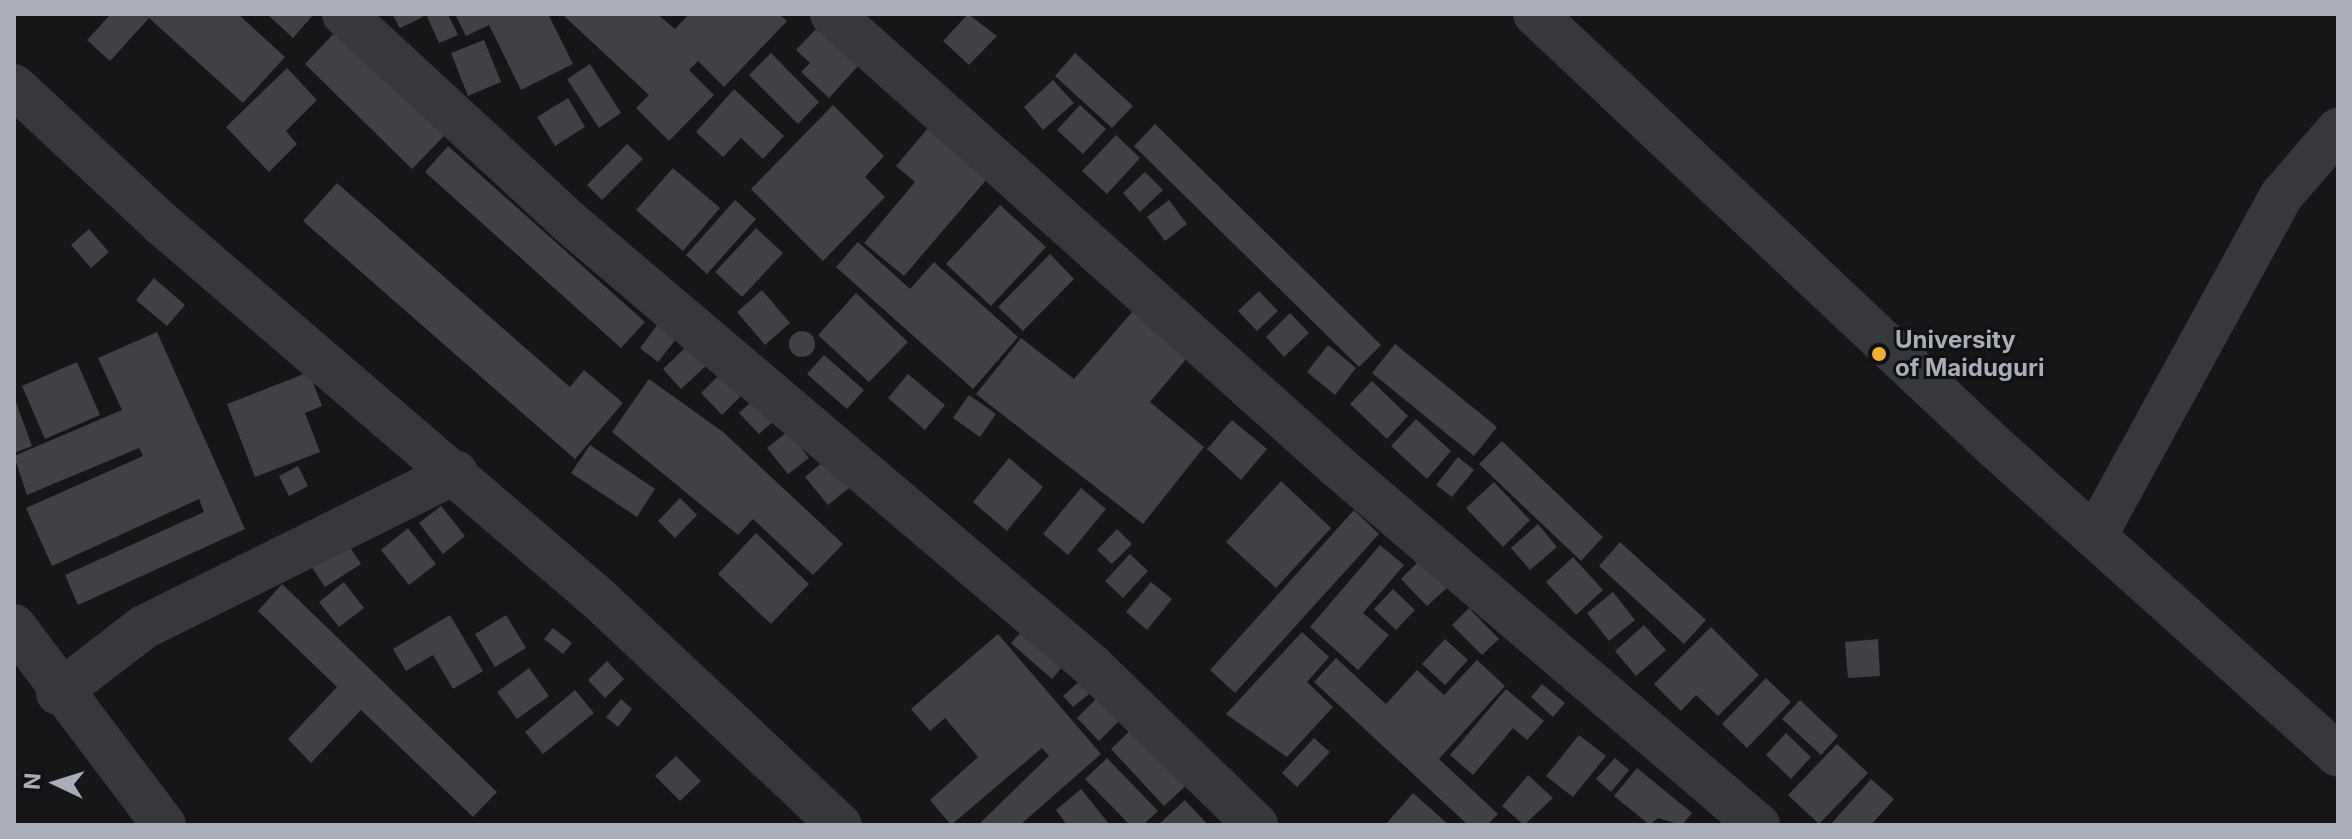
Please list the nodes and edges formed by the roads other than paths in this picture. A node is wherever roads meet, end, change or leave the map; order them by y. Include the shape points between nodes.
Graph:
1 (344, 14) edge
2 (832, 14) edge
3 (1535, 14) edge
4 (14, 86) edge
5 (2338, 130) edge
6 (456, 472) junction
7 (2095, 536) junction
8 (14, 626) edge
9 (58, 693) junction
10 (2338, 755) edge
11 (164, 825) edge
12 (840, 825) edge
13 (1256, 825) edge
14 (1758, 825) edge

1 - 13 street via 568,221 1091,665
2 - 14 street via 1336,465
3 - 7 street
4 - 6 street via 162,224
5 - 7 street via 2282,195
6 - 9 street via 144,627
6 - 12 street
7 - 10 street
8 - 9 street
9 - 11 street

